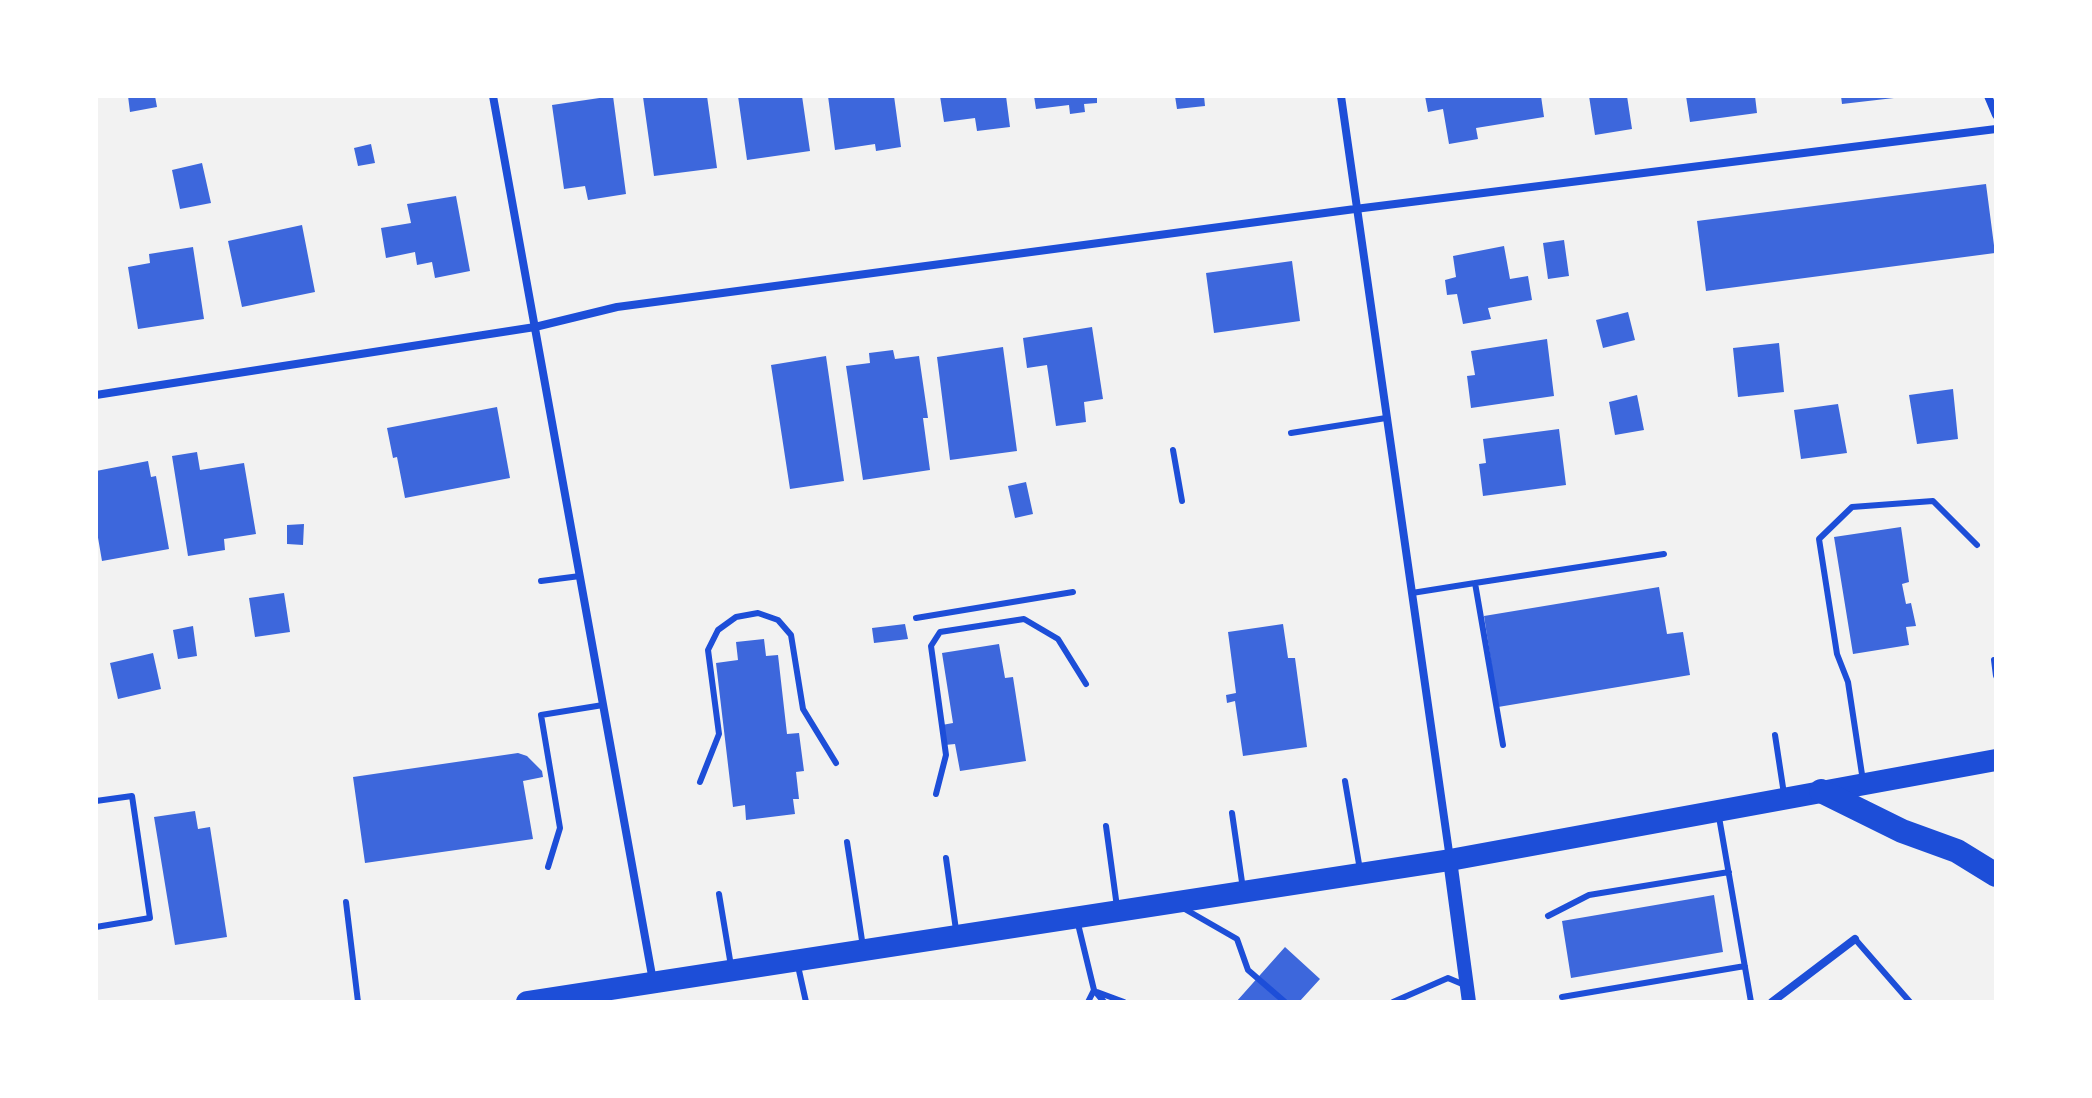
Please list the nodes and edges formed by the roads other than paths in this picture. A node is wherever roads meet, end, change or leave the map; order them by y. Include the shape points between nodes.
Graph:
1 (493, 96) edge
2 (1341, 96) edge
3 (1988, 96) edge
4 (1996, 115) edge
5 (1996, 129) edge
6 (1355, 209) junction
7 (535, 327) junction
8 (96, 395) edge
9 (1386, 418) junction
10 (1291, 433) dead end
11 (1173, 450) dead end
12 (1182, 501) dead end
13 (1977, 545) dead end
14 (1664, 554) dead end
15 (580, 576) junction
16 (541, 581) dead end
17 (1475, 583) junction
18 (1073, 592) dead end
19 (1412, 593) junction
20 (916, 618) dead end
21 (1994, 660) dead end
22 (1996, 676) edge
23 (1086, 684) dead end
24 (603, 705) junction
25 (1775, 735) dead end
26 (1503, 745) dead end
27 (1996, 760) edge
28 (836, 763) dead end
29 (1345, 781) dead end
30 (700, 782) dead end
31 (1864, 784) junction
32 (1821, 791) junction
33 (936, 794) dead end
34 (1785, 798) junction
35 (96, 801) edge
36 (1718, 810) junction
37 (1232, 813) dead end
38 (1106, 826) dead end
39 (847, 842) dead end
40 (946, 858) dead end
41 (1450, 860) junction
42 (548, 867) dead end
43 (1729, 872) junction
44 (1361, 874) junction
45 (1996, 875) edge
46 (1243, 892) junction
47 (719, 894) dead end
48 (346, 902) dead end
49 (1173, 902) junction
50 (1117, 911) junction
51 (1548, 916) dead end
52 (1076, 918) junction
53 (96, 927) edge
54 (957, 936) junction
55 (1855, 939) joint
56 (864, 951) junction
57 (797, 961) junction
58 (1745, 966) junction
59 (732, 971) junction
60 (654, 983) junction
61 (1467, 986) junction
62 (1094, 990) junction
63 (1562, 997) dead end
64 (560, 1000) edge
65 (358, 1002) edge
66 (527, 1002) edge
67 (806, 1002) edge
68 (1088, 1002) edge
69 (1104, 1002) edge
70 (1124, 1002) edge
71 (1285, 1002) edge
72 (1393, 1002) edge
73 (1469, 1002) edge
74 (1751, 1002) edge
75 (1772, 1002) edge
76 (1910, 1002) edge

1 - 7 street
2 - 6 street
3 - 4 street
5 - 6 street
6 - 7 street via 617,307
6 - 9 street
7 - 8 street
7 - 15 street
9 - 10 lane
9 - 19 street
11 - 12 lane
13 - 31 lane via 1933,501 1852,507 1819,539
14 - 17 lane
15 - 16 lane
15 - 24 street
17 - 19 lane
17 - 26 lane
18 - 20 lane
19 - 41 street
21 - 22 lane
23 - 33 lane via 1058,639 1024,619 940,632 931,646 946,755
24 - 42 lane via 541,715 560,828
24 - 60 street
25 - 34 lane
27 - 31 highway
28 - 30 lane via 803,709 791,635 778,620 758,613 736,617 718,630 708,650 719,734
29 - 44 lane
31 - 32 highway
32 - 34 highway
32 - 45 highway via 1957,851
34 - 36 highway
35 - 53 lane via 132,796 150,918
36 - 41 highway
36 - 43 lane
37 - 46 lane
38 - 50 lane
39 - 56 lane
40 - 54 lane
41 - 44 highway
41 - 61 street
43 - 51 lane via 1589,895
43 - 58 lane
44 - 46 highway
46 - 49 highway
47 - 59 lane
48 - 65 lane
49 - 50 highway
49 - 71 lane via 1237,939 1248,970
50 - 52 highway
52 - 54 highway
52 - 62 lane
54 - 56 highway
55 - 75 street
55 - 76 lane
56 - 57 highway
57 - 59 highway
57 - 67 lane
58 - 63 lane
58 - 74 lane
59 - 60 highway
60 - 64 highway
61 - 72 lane via 1448,978
61 - 73 street
62 - 68 lane
62 - 69 lane
62 - 70 lane
64 - 66 highway

